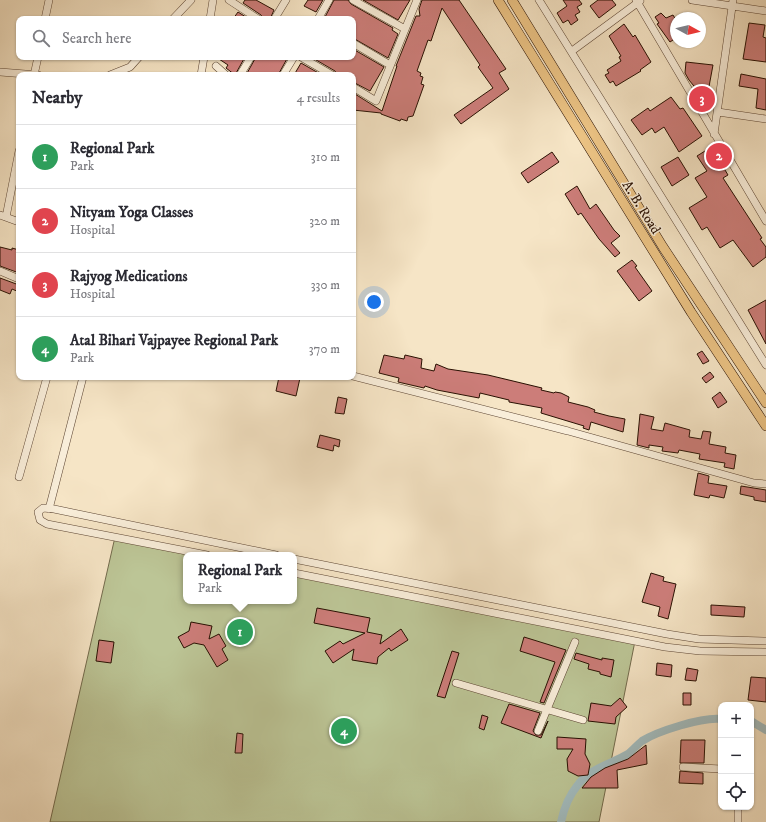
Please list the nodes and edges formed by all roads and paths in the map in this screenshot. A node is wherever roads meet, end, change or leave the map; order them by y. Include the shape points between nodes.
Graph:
1 (49, 0) edge
2 (191, 0) edge
3 (213, 0) edge
4 (229, 0) edge
5 (286, 0) edge
6 (329, 0) edge
7 (353, 0) edge
8 (417, 0) edge
9 (498, 0) edge
10 (512, 0) edge
11 (539, 0) edge
12 (692, 0) edge
13 (638, 1) edge
14 (732, 3) edge
15 (766, 11) edge
16 (46, 16) edge
17 (176, 16) edge
18 (210, 16) edge
19 (253, 16) edge
20 (278, 16) edge
21 (320, 16) edge
22 (405, 29) junction
23 (356, 45) edge
24 (572, 51) junction
25 (37, 60) edge
26 (136, 60) edge
27 (204, 60) edge
28 (249, 60) edge
29 (292, 60) edge
30 (306, 60) edge
31 (390, 65) junction
32 (216, 66) dead end
33 (0, 72) edge
34 (35, 72) edge
35 (118, 72) edge
36 (202, 72) edge
37 (223, 72) edge
38 (242, 72) edge
39 (285, 72) edge
40 (327, 72) edge
41 (16, 73) edge
42 (356, 89) edge
43 (718, 112) junction
44 (766, 119) edge
45 (714, 134) junction
46 (16, 163) edge
47 (3, 216) edge
48 (766, 220) edge
49 (16, 221) edge
50 (0, 271) edge
51 (16, 278) edge
52 (766, 365) edge
53 (356, 377) edge
54 (45, 380) edge
55 (82, 380) edge
56 (766, 402) edge
57 (766, 426) edge
58 (19, 477) dead end
59 (766, 484) edge
60 (49, 509) junction
61 (192, 552) edge
62 (261, 552) edge
63 (297, 560) edge
64 (297, 574) edge
65 (766, 641) edge
66 (575, 642) dead end
67 (766, 652) edge
68 (456, 683) dead end
69 (547, 709) junction
70 (583, 720) dead end
71 (538, 731) dead end
72 (683, 767) dead end
73 (718, 769) edge
74 (738, 810) edge
75 (738, 822) edge

1 - 16 street
2 - 17 street
3 - 18 street
4 - 19 street
5 - 20 street
6 - 21 street
7 - 22 street
8 - 22 street
9 - 57 main road, A. B. Road via 687,305
10 - 56 main road, A. B. Road via 663,247
11 - 24 street
12 - 14 street
13 - 24 street
13 - 45 street
14 - 15 street
14 - 43 street
22 - 31 street
23 - 31 street
24 - 52 street
25 - 34 street
26 - 35 street via 130,67
27 - 36 street
28 - 38 street
29 - 39 street
30 - 40 street
31 - 42 street via 376,101
32 - 37 street
33 - 41 street
43 - 44 street
43 - 45 street
45 - 48 street
46 - 47 street
47 - 49 street
50 - 51 street
53 - 59 street via 568,431 746,481
54 - 58 street
55 - 60 street
60 - 61 street via 43,508 38,512 40,520 47,524
60 - 62 street
63 - 65 street via 667,634 699,639
64 - 67 street via 665,647 700,651
66 - 69 street
68 - 69 street
69 - 70 street
69 - 71 street
72 - 73 street
74 - 75 street

